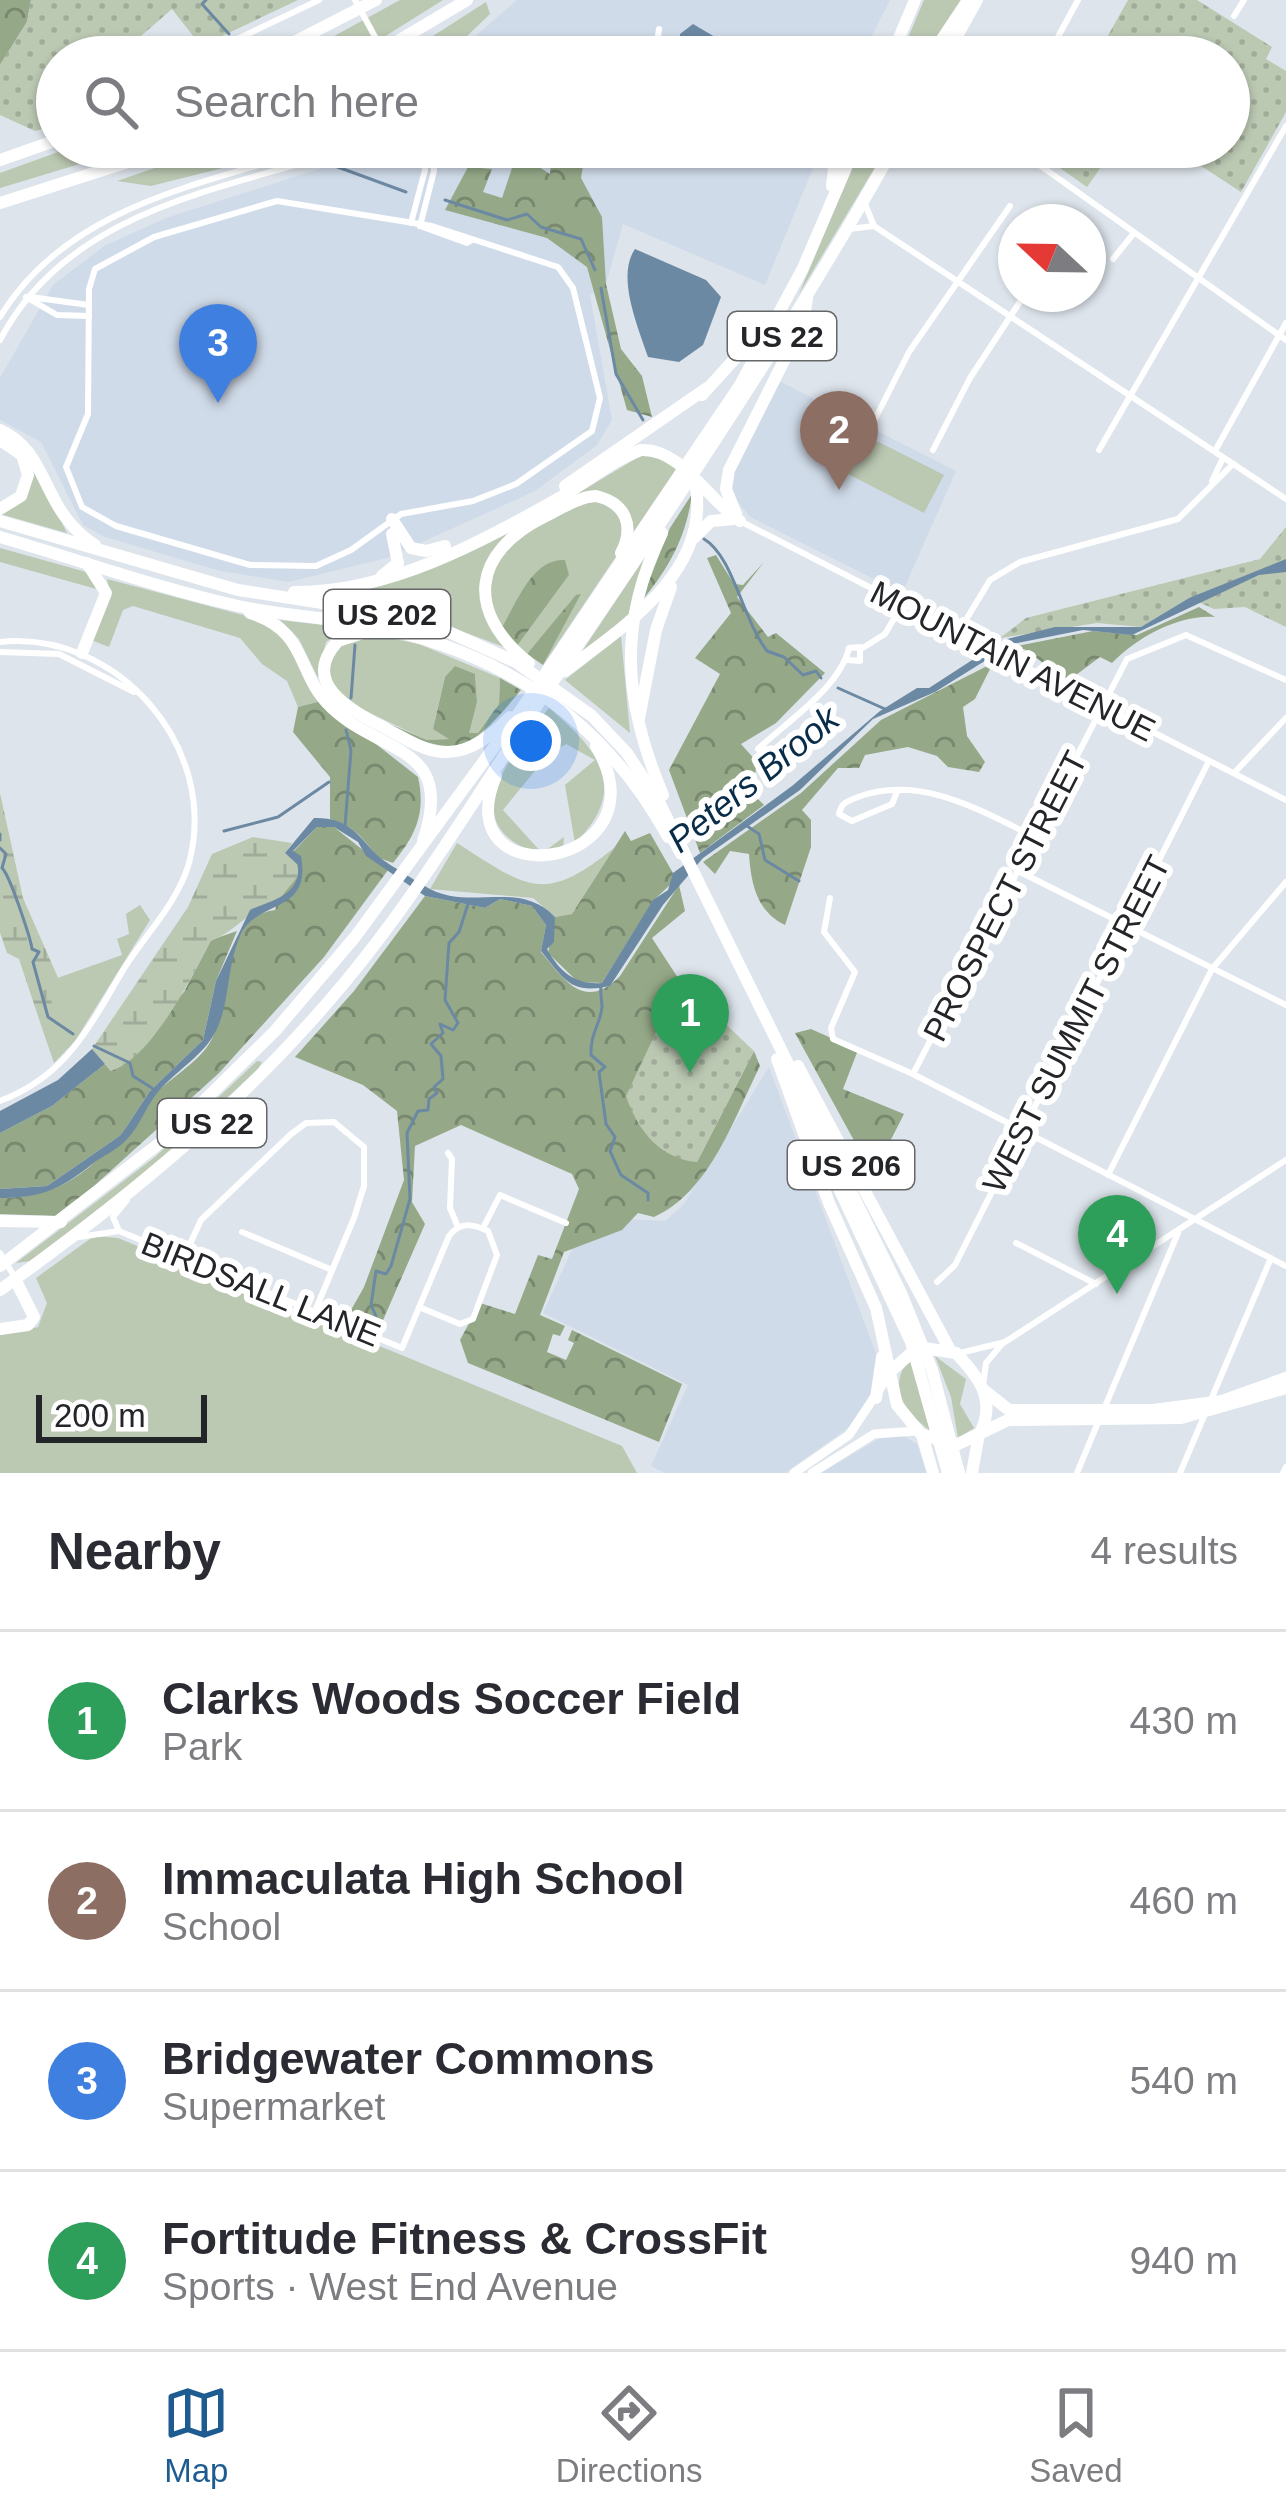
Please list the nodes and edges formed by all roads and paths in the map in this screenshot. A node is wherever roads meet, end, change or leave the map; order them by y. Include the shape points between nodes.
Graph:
1 (319, 0) edge
2 (355, 0) edge
3 (376, 0) edge
4 (467, 0) edge
5 (915, 0) edge
6 (968, 0) edge
7 (977, 0) edge
8 (1078, 0) edge
9 (1244, 0) edge
10 (1234, 16) dead end
11 (908, 17) junction
12 (659, 29) dead end
13 (244, 36) edge
14 (306, 36) edge
15 (375, 36) edge
16 (406, 36) edge
17 (658, 36) edge
18 (896, 36) edge
19 (900, 36) edge
20 (945, 36) edge
21 (957, 36) edge
22 (1058, 36) edge
23 (1286, 126) edge
24 (36, 147) edge
25 (0, 160) edge
26 (110, 168) edge
27 (254, 168) edge
28 (292, 168) edge
29 (425, 168) edge
30 (434, 168) edge
31 (834, 168) edge
32 (846, 168) edge
33 (883, 168) edge
34 (1043, 168) edge
35 (864, 202) junction
36 (0, 203) edge
37 (826, 215) junction
38 (416, 224) junction
39 (998, 224) edge
40 (874, 226) junction
41 (849, 229) junction
42 (1134, 233) junction
43 (1113, 260) dead end
44 (1201, 280) junction
45 (958, 282) junction
46 (807, 296) junction
47 (26, 297) junction
48 (786, 303) junction
49 (89, 305) junction
50 (1013, 312) edge
51 (89, 316) junction
52 (0, 317) edge
53 (1010, 317) junction
54 (1286, 323) edge
55 (1283, 338) edge
56 (0, 340) edge
57 (707, 388) junction
58 (1133, 398) junction
59 (873, 423) dead end
60 (0, 430) edge
61 (0, 440) edge
62 (933, 450) dead end
63 (1099, 450) dead end
64 (1218, 455) junction
65 (1233, 464) junction
66 (689, 476) junction
67 (1210, 484) junction
68 (575, 488) junction
69 (1286, 499) edge
70 (0, 509) edge
71 (0, 521) edge
72 (388, 521) junction
73 (740, 521) junction
74 (0, 537) edge
75 (690, 544) junction
76 (106, 552) junction
77 (86, 562) junction
78 (680, 563) junction
79 (620, 566) junction
80 (348, 589) junction
81 (238, 590) junction
82 (902, 604) junction
83 (233, 605) junction
84 (383, 629) junction
85 (958, 633) junction
86 (0, 642) edge
87 (0, 652) edge
88 (82, 653) junction
89 (1286, 680) edge
90 (540, 682) junction
91 (142, 697) junction
92 (1101, 706) junction
93 (575, 716) junction
94 (1286, 718) edge
95 (638, 728) junction
96 (758, 749) dead end
97 (502, 756) junction
98 (1209, 761) junction
99 (1234, 774) junction
100 (897, 792) junction
101 (1286, 800) edge
102 (1036, 837) junction
103 (676, 844) junction
104 (420, 850) junction
105 (1018, 871) junction
106 (1286, 883) edge
107 (696, 885) junction
108 (830, 898) dead end
109 (1125, 925) junction
110 (1212, 969) junction
111 (748, 982) junction
112 (1286, 1005) edge
113 (777, 1059) junction
114 (913, 1074) junction
115 (0, 1102) edge
116 (1022, 1132) junction
117 (448, 1153) dead end
118 (1286, 1160) edge
119 (1108, 1175) junction
120 (134, 1193) junction
121 (1195, 1219) junction
122 (0, 1221) edge
123 (63, 1222) junction
124 (566, 1223) dead end
125 (458, 1227) junction
126 (483, 1228) junction
127 (1179, 1229) junction
128 (119, 1231) junction
129 (242, 1232) dead end
130 (76, 1238) junction
131 (1016, 1244) dead end
132 (184, 1257) junction
133 (1270, 1258) junction
134 (2, 1262) edge
135 (857, 1264) junction
136 (1286, 1266) edge
137 (332, 1270) junction
138 (15, 1280) junction
139 (937, 1282) dead end
140 (1096, 1284) junction
141 (0, 1290) edge
142 (419, 1307) junction
143 (315, 1311) junction
144 (907, 1320) junction
145 (0, 1329) edge
146 (1004, 1342) junction
147 (953, 1352) junction
148 (891, 1372) junction
149 (1286, 1378) edge
150 (1286, 1388) edge
151 (984, 1390) junction
152 (876, 1398) junction
153 (1206, 1409) junction
154 (1101, 1415) junction
155 (919, 1433) junction
156 (980, 1433) junction
157 (959, 1472) edge
158 (794, 1473) edge
159 (812, 1473) edge
160 (933, 1473) edge
161 (1077, 1473) edge
162 (1180, 1473) edge

1 - 13 street
2 - 15 street
3 - 14 highway
4 - 16 highway
5 - 11 highway
6 - 20 highway
7 - 21 highway
8 - 22 street
9 - 10 street
11 - 18 highway
11 - 19 highway
12 - 17 street
23 - 44 street
24 - 25 highway
26 - 36 highway
27 - 52 street via 111,214 51,255
28 - 47 street via 120,224 72,252
29 - 38 street
30 - 38 street
31 - 37 highway
32 - 37 highway, US 22
33 - 35 highway, US 22
34 - 42 street
35 - 40 street
35 - 41 highway, US 22
37 - 48 highway, US 22
38 - 49 street via 298,201 261,203 105,259 90,279
38 - 72 street via 546,260 566,275 600,398 586,438 516,484
39 - 45 street
40 - 41 street
40 - 45 street
41 - 46 highway, US 22
42 - 43 street
42 - 44 street
44 - 55 street
44 - 58 street
45 - 53 street
45 - 59 street
46 - 66 highway, US 22
46 - 73 highway via 803,323 729,470 727,495
47 - 49 street
47 - 51 street via 57,315
47 - 56 street
48 - 57 highway
48 - 66 highway, US 22
49 - 51 street
50 - 53 street
51 - 72 street via 88,414 66,466 91,515 235,562 286,569 339,556
53 - 58 street
53 - 62 street
54 - 55 street
55 - 64 street
57 - 68 highway
57 - 72 highway via 555,492 440,548 411,548
58 - 63 street
58 - 64 street
60 - 76 highway via 29,451 67,525
61 - 70 highway via 22,455 28,476 21,496
64 - 65 street
64 - 67 street
65 - 67 street
65 - 69 street
66 - 68 highway via 674,458 646,450
66 - 73 highway
66 - 75 highway via 697,513
66 - 79 highway, US 22
66 - 90 highway, US 22
66 - 95 highway via 640,584 628,657
67 - 85 street via 1178,519 996,574
68 - 80 highway via 412,570
71 - 76 highway, US 202
72 - 80 highway via 398,562
73 - 75 highway via 714,520
73 - 82 street, MOUNTAIN AVENUE
74 - 77 highway, US 202
75 - 78 highway
76 - 81 highway, US 202
77 - 83 highway, US 202
77 - 88 highway via 106,593
78 - 90 highway via 640,614
78 - 95 highway via 656,630
79 - 90 highway, US 22
79 - 90 highway via 628,521 601,497 578,500 503,542 487,573 486,603
80 - 81 highway
81 - 90 highway, US 202 via 398,617 467,639
82 - 85 street, MOUNTAIN AVENUE
82 - 96 street via 885,634 861,649 860,661 848,660
83 - 84 highway, US 202
83 - 104 highway via 286,632 332,708 420,766 432,803
84 - 90 highway, US 202
84 - 90 highway via 338,640 326,660 326,685 340,704 421,747 471,747
85 - 92 street, MOUNTAIN AVENUE
86 - 88 street via 41,640
87 - 91 street via 59,654
88 - 91 street
89 - 92 street, PROSPECT STREET via 1176,636 1137,652
90 - 93 highway, US 202
90 - 97 highway, US 22
90 - 103 highway, US 202 via 628,753
90 - 104 highway, US 22
91 - 115 street via 189,775 195,823 188,865 79,1047 41,1082
92 - 98 street, MOUNTAIN AVENUE
92 - 102 street, PROSPECT STREET
93 - 97 highway via 601,754 609,789 601,820 577,848 536,859 500,838 488,803
93 - 103 highway, US 202
94 - 99 street
95 - 103 highway
97 - 120 highway, US 22 via 407,900 273,1064
98 - 99 street, MOUNTAIN AVENUE
98 - 109 street, WEST SUMMIT STREET
99 - 101 street, MOUNTAIN AVENUE
100 - 100 street via 880,789 839,814 852,821 892,804
100 - 102 street via 949,797
102 - 105 street, PROSPECT STREET
103 - 107 highway, US 202
104 - 123 highway, US 22 via 302,1001 225,1083
105 - 109 street
105 - 114 street, PROSPECT STREET
106 - 110 street
107 - 111 highway, US 202
107 - 113 highway, US 202
108 - 114 street via 824,932 856,972 831,1028 838,1042
109 - 110 street
109 - 116 street, WEST SUMMIT STREET
110 - 112 street
110 - 119 street
111 - 144 highway, US 202
111 - 147 highway, US 206
113 - 135 highway, US 206
113 - 144 highway, US 202
114 - 116 street
116 - 119 street
116 - 139 street, WEST SUMMIT STREET via 955,1265
117 - 125 street
118 - 121 street
119 - 121 street
120 - 128 street, BIRDSALL LANE via 113,1217
120 - 130 highway, US 22
121 - 127 street
121 - 133 street
122 - 123 highway
123 - 134 highway, US 22
124 - 126 street via 500,1195
125 - 126 street
125 - 142 street
126 - 142 street via 497,1256 473,1319 460,1324
127 - 140 street
127 - 154 street
128 - 130 street, BIRDSALL LANE
128 - 132 street, BIRDSALL LANE
129 - 137 street
130 - 138 highway, US 22
131 - 140 street
132 - 137 street via 207,1213 290,1135 324,1120 350,1130 365,1154 364,1186
132 - 143 street, BIRDSALL LANE
133 - 136 street
133 - 153 street
134 - 138 street
135 - 148 highway, US 206
135 - 152 highway via 882,1358
137 - 143 street
138 - 141 highway, US 22
138 - 145 highway via 34,1319
140 - 146 street
142 - 143 street, BIRDSALL LANE via 402,1348
144 - 157 highway, US 202
146 - 147 street
146 - 151 street via 986,1363
147 - 148 highway via 911,1349
147 - 151 highway, US 206
148 - 152 main road
148 - 155 highway, US 206 via 897,1405
149 - 153 highway
150 - 153 highway
151 - 154 highway via 1009,1410
151 - 156 highway
152 - 158 main road via 849,1435
153 - 154 highway
153 - 162 street
154 - 156 highway via 1013,1420
154 - 161 street
155 - 156 highway via 956,1445
155 - 159 main road via 874,1434
155 - 160 highway
156 - 157 highway

